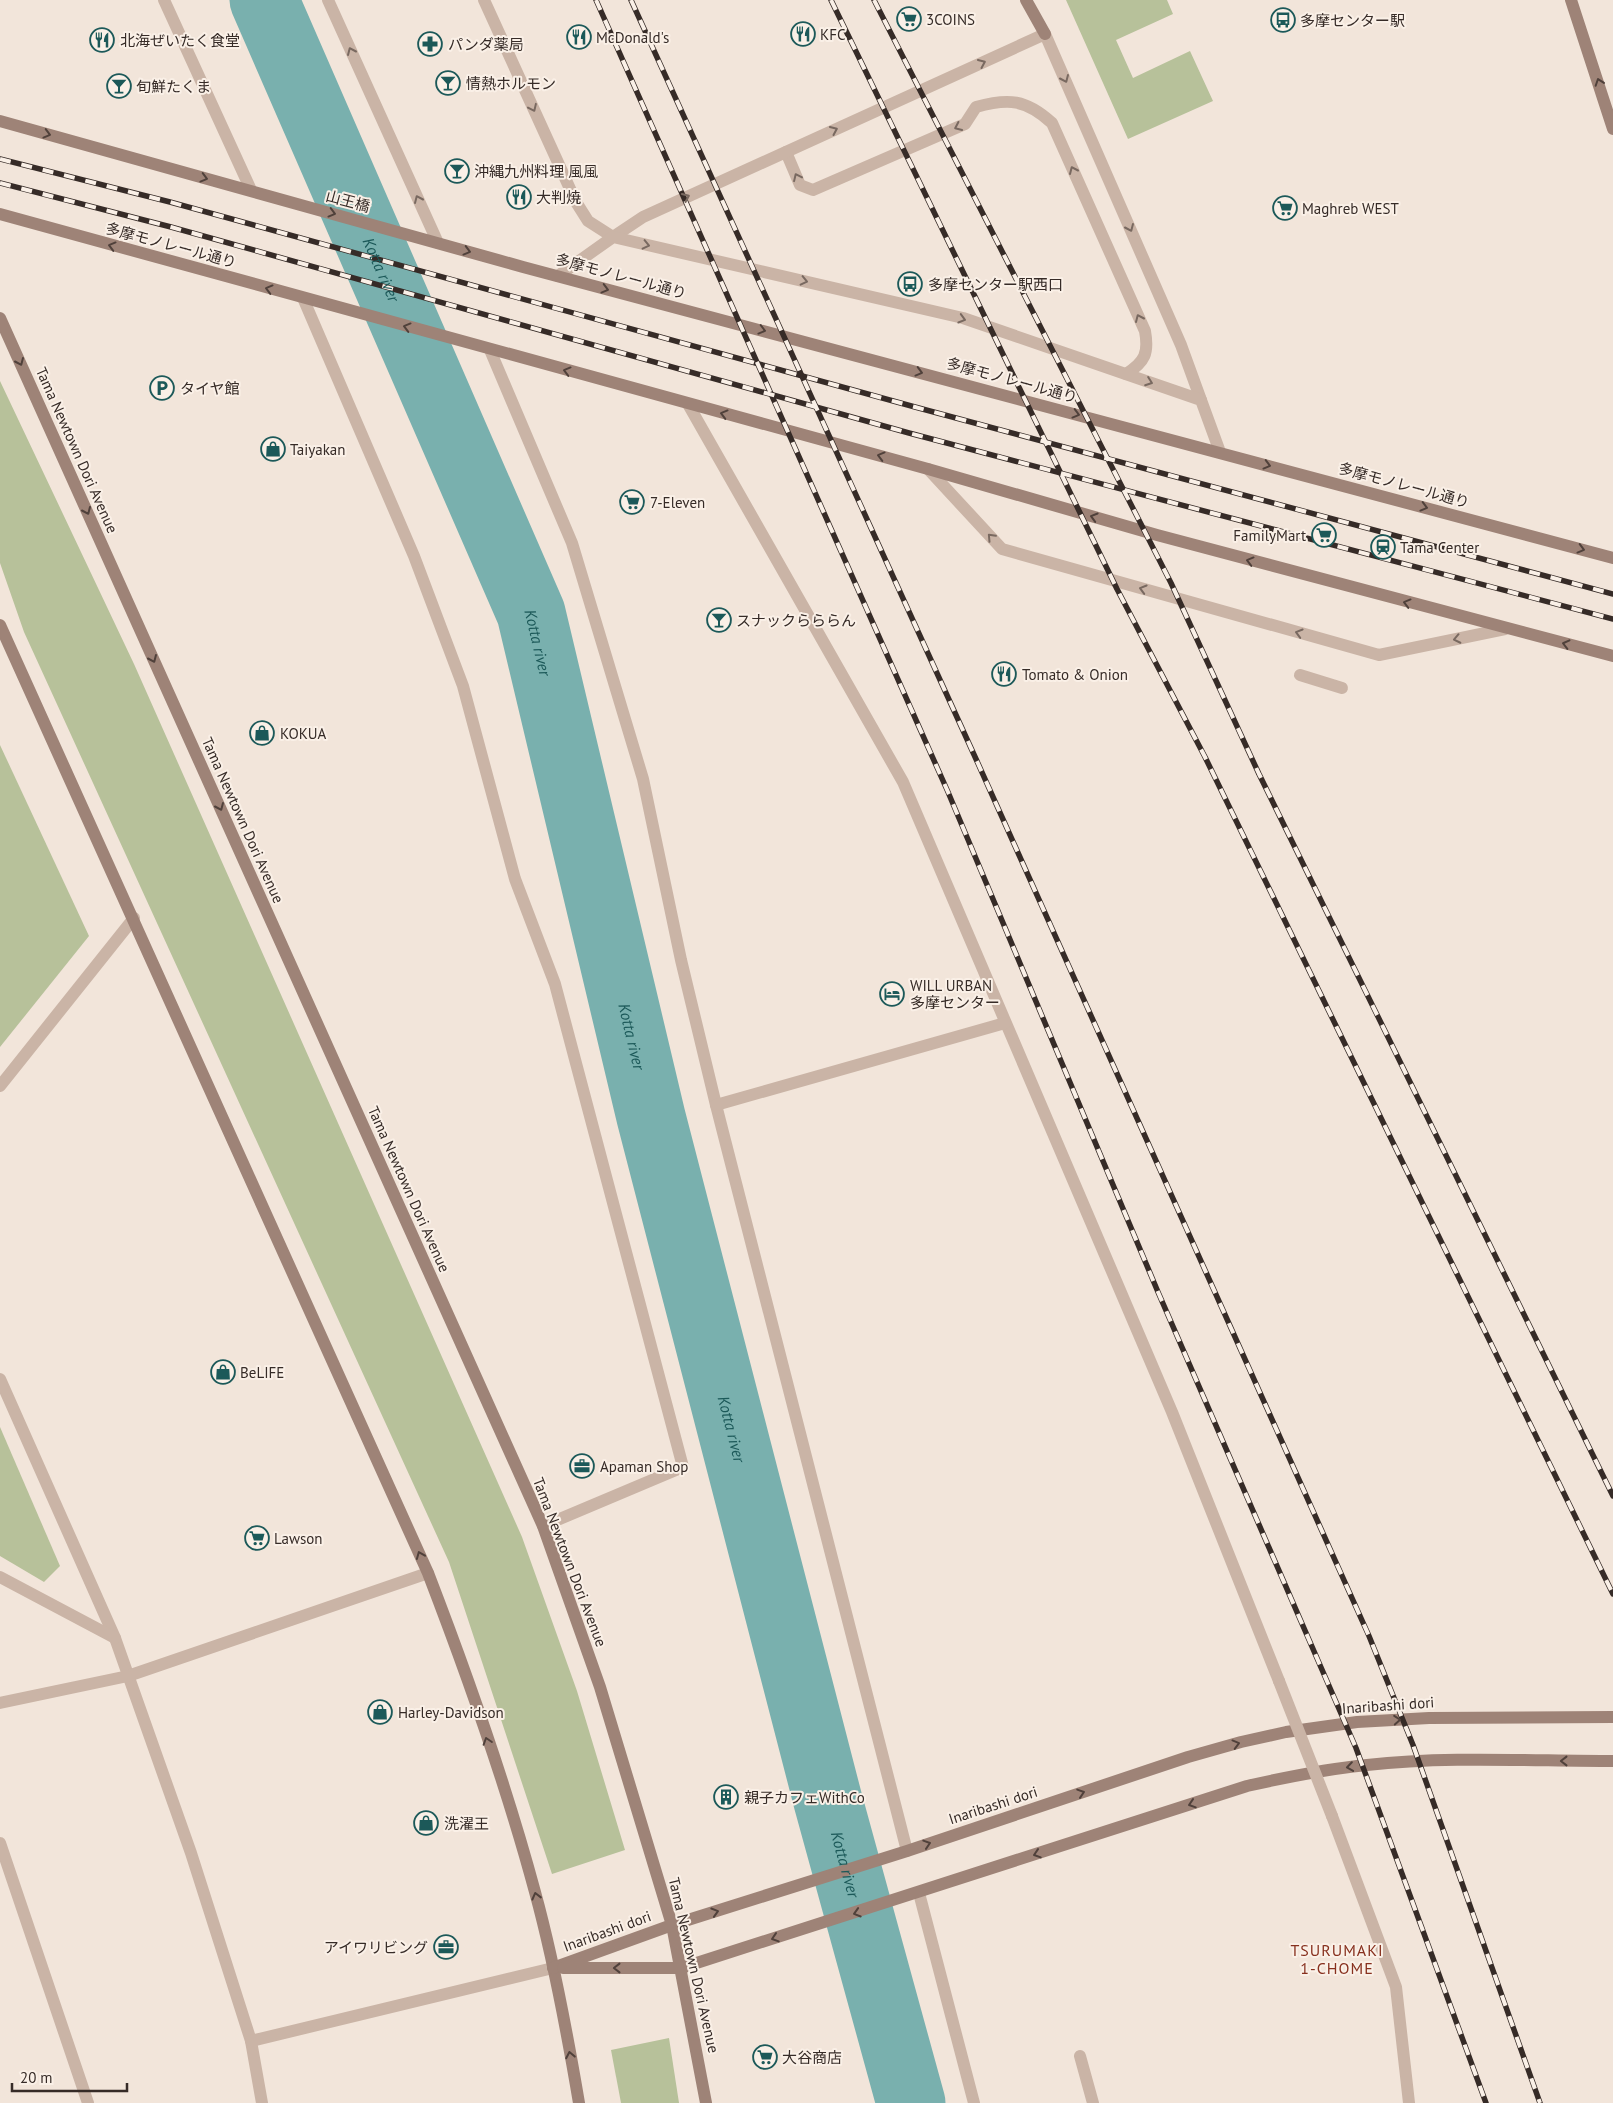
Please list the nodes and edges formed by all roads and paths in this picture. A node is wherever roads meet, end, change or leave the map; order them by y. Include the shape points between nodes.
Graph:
1 (164, 0) edge
2 (328, 0) edge
3 (484, 0) edge
4 (1026, 0) edge
5 (1571, 0) edge
6 (1045, 34) junction
7 (0, 121) edge
8 (1613, 129) edge
9 (786, 152) junction
10 (251, 190) junction
11 (0, 214) edge
12 (404, 233) joint
13 (613, 237) junction
14 (438, 243) junction
15 (558, 276) junction
16 (303, 298) junction
17 (0, 318) edge
18 (490, 350) junction
19 (1126, 374) junction
20 (1201, 400) junction
21 (688, 404) junction
22 (1220, 452) junction
23 (928, 469) junction
24 (1613, 558) edge
25 (0, 625) edge
26 (1505, 629) junction
27 (1613, 656) edge
28 (1300, 675) dead end
29 (1342, 688) dead end
30 (134, 918) junction
31 (1005, 1023) junction
32 (0, 1086) edge
33 (716, 1105) junction
34 (0, 1379) edge
35 (543, 1526) junction
36 (428, 1573) junction
37 (0, 1578) edge
38 (114, 1638) junction
39 (128, 1676) junction
40 (0, 1703) edge
41 (1613, 1717) edge
42 (1613, 1761) edge
43 (0, 1842) edge
44 (907, 1851) junction
45 (919, 1893) junction
46 (672, 1925) junction
47 (553, 1968) junction
48 (681, 1968) junction
49 (251, 2041) junction
50 (1080, 2056) dead end
51 (88, 2103) edge
52 (262, 2103) edge
53 (579, 2103) edge
54 (706, 2103) edge
55 (974, 2103) edge
56 (1093, 2103) edge
57 (1409, 2103) edge

1 - 10 street
14 -> 2 street
3 -> 13 street via 576,202 588,221
4 - 6 main road
8 -> 5 main road
9 -> 6 street
6 -> 20 street via 1181,345
7 -> 10 main road
13 -> 9 street via 643,216
19 -> 9 street via 1146,358 1148,344 1145,331 1052,123 1038,110 1019,102 997,101 976,108 965,124 813,190 800,185
10 -> 12 main road, 山王橋
16 -> 11 main road, 多摩モノレール通り
12 - 14 main road, 多摩モノレール通り
13 - 15 street
13 -> 19 street via 963,318
14 -> 15 main road, 多摩モノレール通り
15 -> 22 main road, 多摩モノレール通り
18 -> 16 main road, 多摩モノレール通り
16 - 35 street via 414,556 463,686 515,879 555,984 683,1467
17 -> 35 main road, Tama Newtown Dori Avenue
21 -> 18 main road
18 - 33 street via 572,543 637,760
19 -> 20 street
20 - 22 street
23 -> 21 main road
21 - 31 street via 903,782
22 -> 24 main road, 多摩モノレール通り
26 -> 23 main road via 1166,538
26 -> 23 street via 1379,656 1002,549
25 - 30 main road
27 -> 26 main road
28 - 29 street
30 - 32 street
36 -> 30 main road
31 - 33 street
31 - 57 street, bridge via 1172,1412 1396,1987
33 - 44 street
34 - 38 street
35 - 46 main road, Tama Newtown Dori Avenue via 600,1687
36 - 39 street
47 -> 36 main road via 518,1836
37 - 38 street
38 - 39 street
39 - 40 street
39 - 49 street via 191,1853
44 -> 41 main road, Inaribashi dori via 1188,1757 1286,1732 1356,1722 1429,1718
42 -> 45 main road, Inaribashi dori via 1436,1761 1367,1764 1298,1774 1247,1786
43 - 51 street
46 -> 44 main road, Inaribashi dori
45 -> 48 main road, Inaribashi dori
45 - 55 street
46 - 47 main road, Inaribashi dori
46 - 48 main road, Tama Newtown Dori Avenue
48 -> 47 main road, Inaribashi dori
47 - 49 street
53 -> 47 main road
48 - 54 main road, Tama Newtown Dori Avenue
49 - 52 street
50 - 56 street

